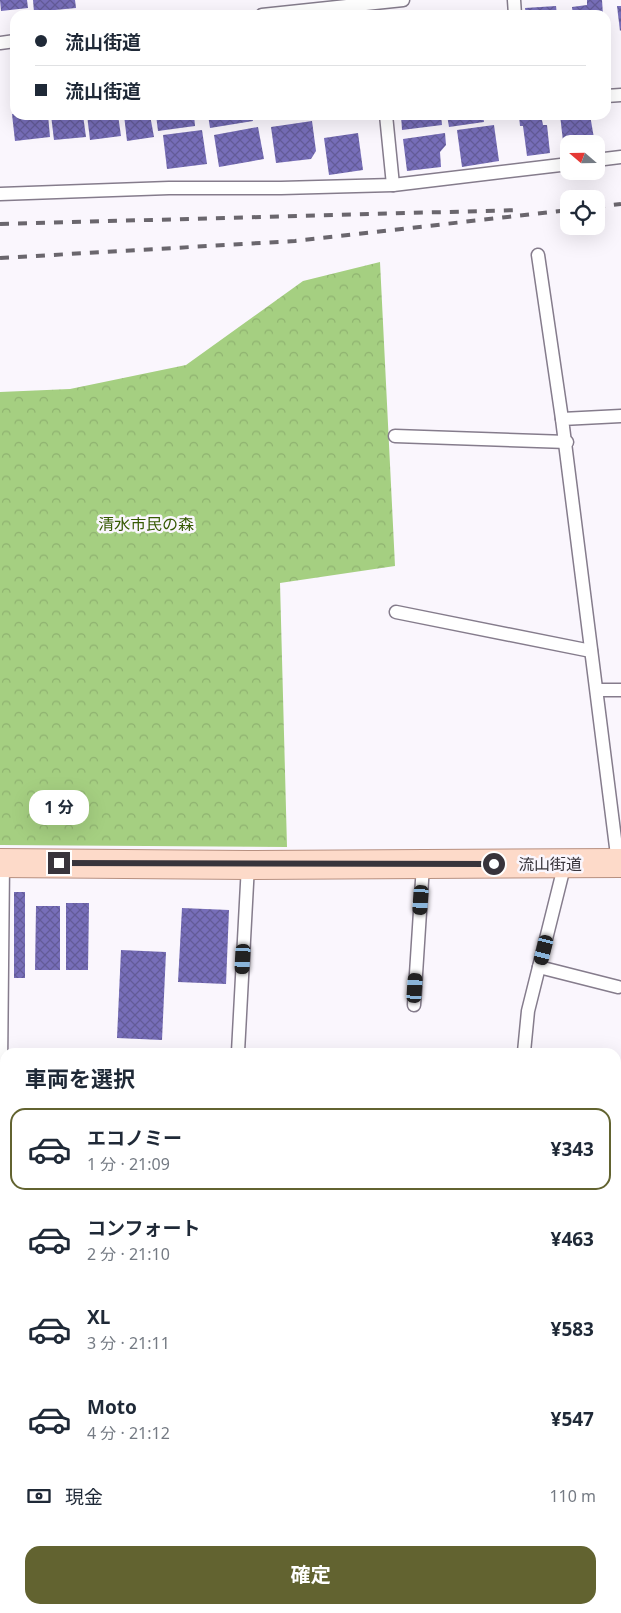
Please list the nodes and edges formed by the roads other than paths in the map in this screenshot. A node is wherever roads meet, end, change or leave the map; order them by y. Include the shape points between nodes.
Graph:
1 (403, 0) edge
2 (375, 6) edge
3 (325, 10) edge
4 (386, 120) edge
5 (621, 157) edge
6 (605, 159) edge
7 (560, 165) edge
8 (393, 185) junction
9 (0, 194) edge
10 (538, 255) dead end
11 (621, 416) edge
12 (562, 419) junction
13 (395, 436) dead end
14 (567, 442) junction
15 (396, 612) dead end
16 (591, 651) junction
17 (596, 690) junction
18 (621, 690) edge
19 (2, 863) edge
20 (620, 863) edge
21 (565, 864) junction
22 (248, 865) junction
23 (423, 865) junction
24 (539, 967) junction
25 (618, 987) dead end
26 (414, 1005) dead end
27 (1, 1048) edge
28 (238, 1048) edge
29 (524, 1048) edge

1 - 2 lane
2 - 3 lane
4 - 8 lane
5 - 6 lane
7 - 8 lane
8 - 9 lane
10 - 12 lane
11 - 12 lane
12 - 14 lane
13 - 14 lane
14 - 16 lane
15 - 16 lane
16 - 17 lane
17 - 18 lane
17 - 20 lane
19 - 22 main road, 流山街道
19 - 27 lane
20 - 21 main road, 流山街道
21 - 23 main road, 流山街道
21 - 24 lane
22 - 23 main road, 流山街道
22 - 28 lane
23 - 26 lane
24 - 25 lane
24 - 29 lane via 528,1011

